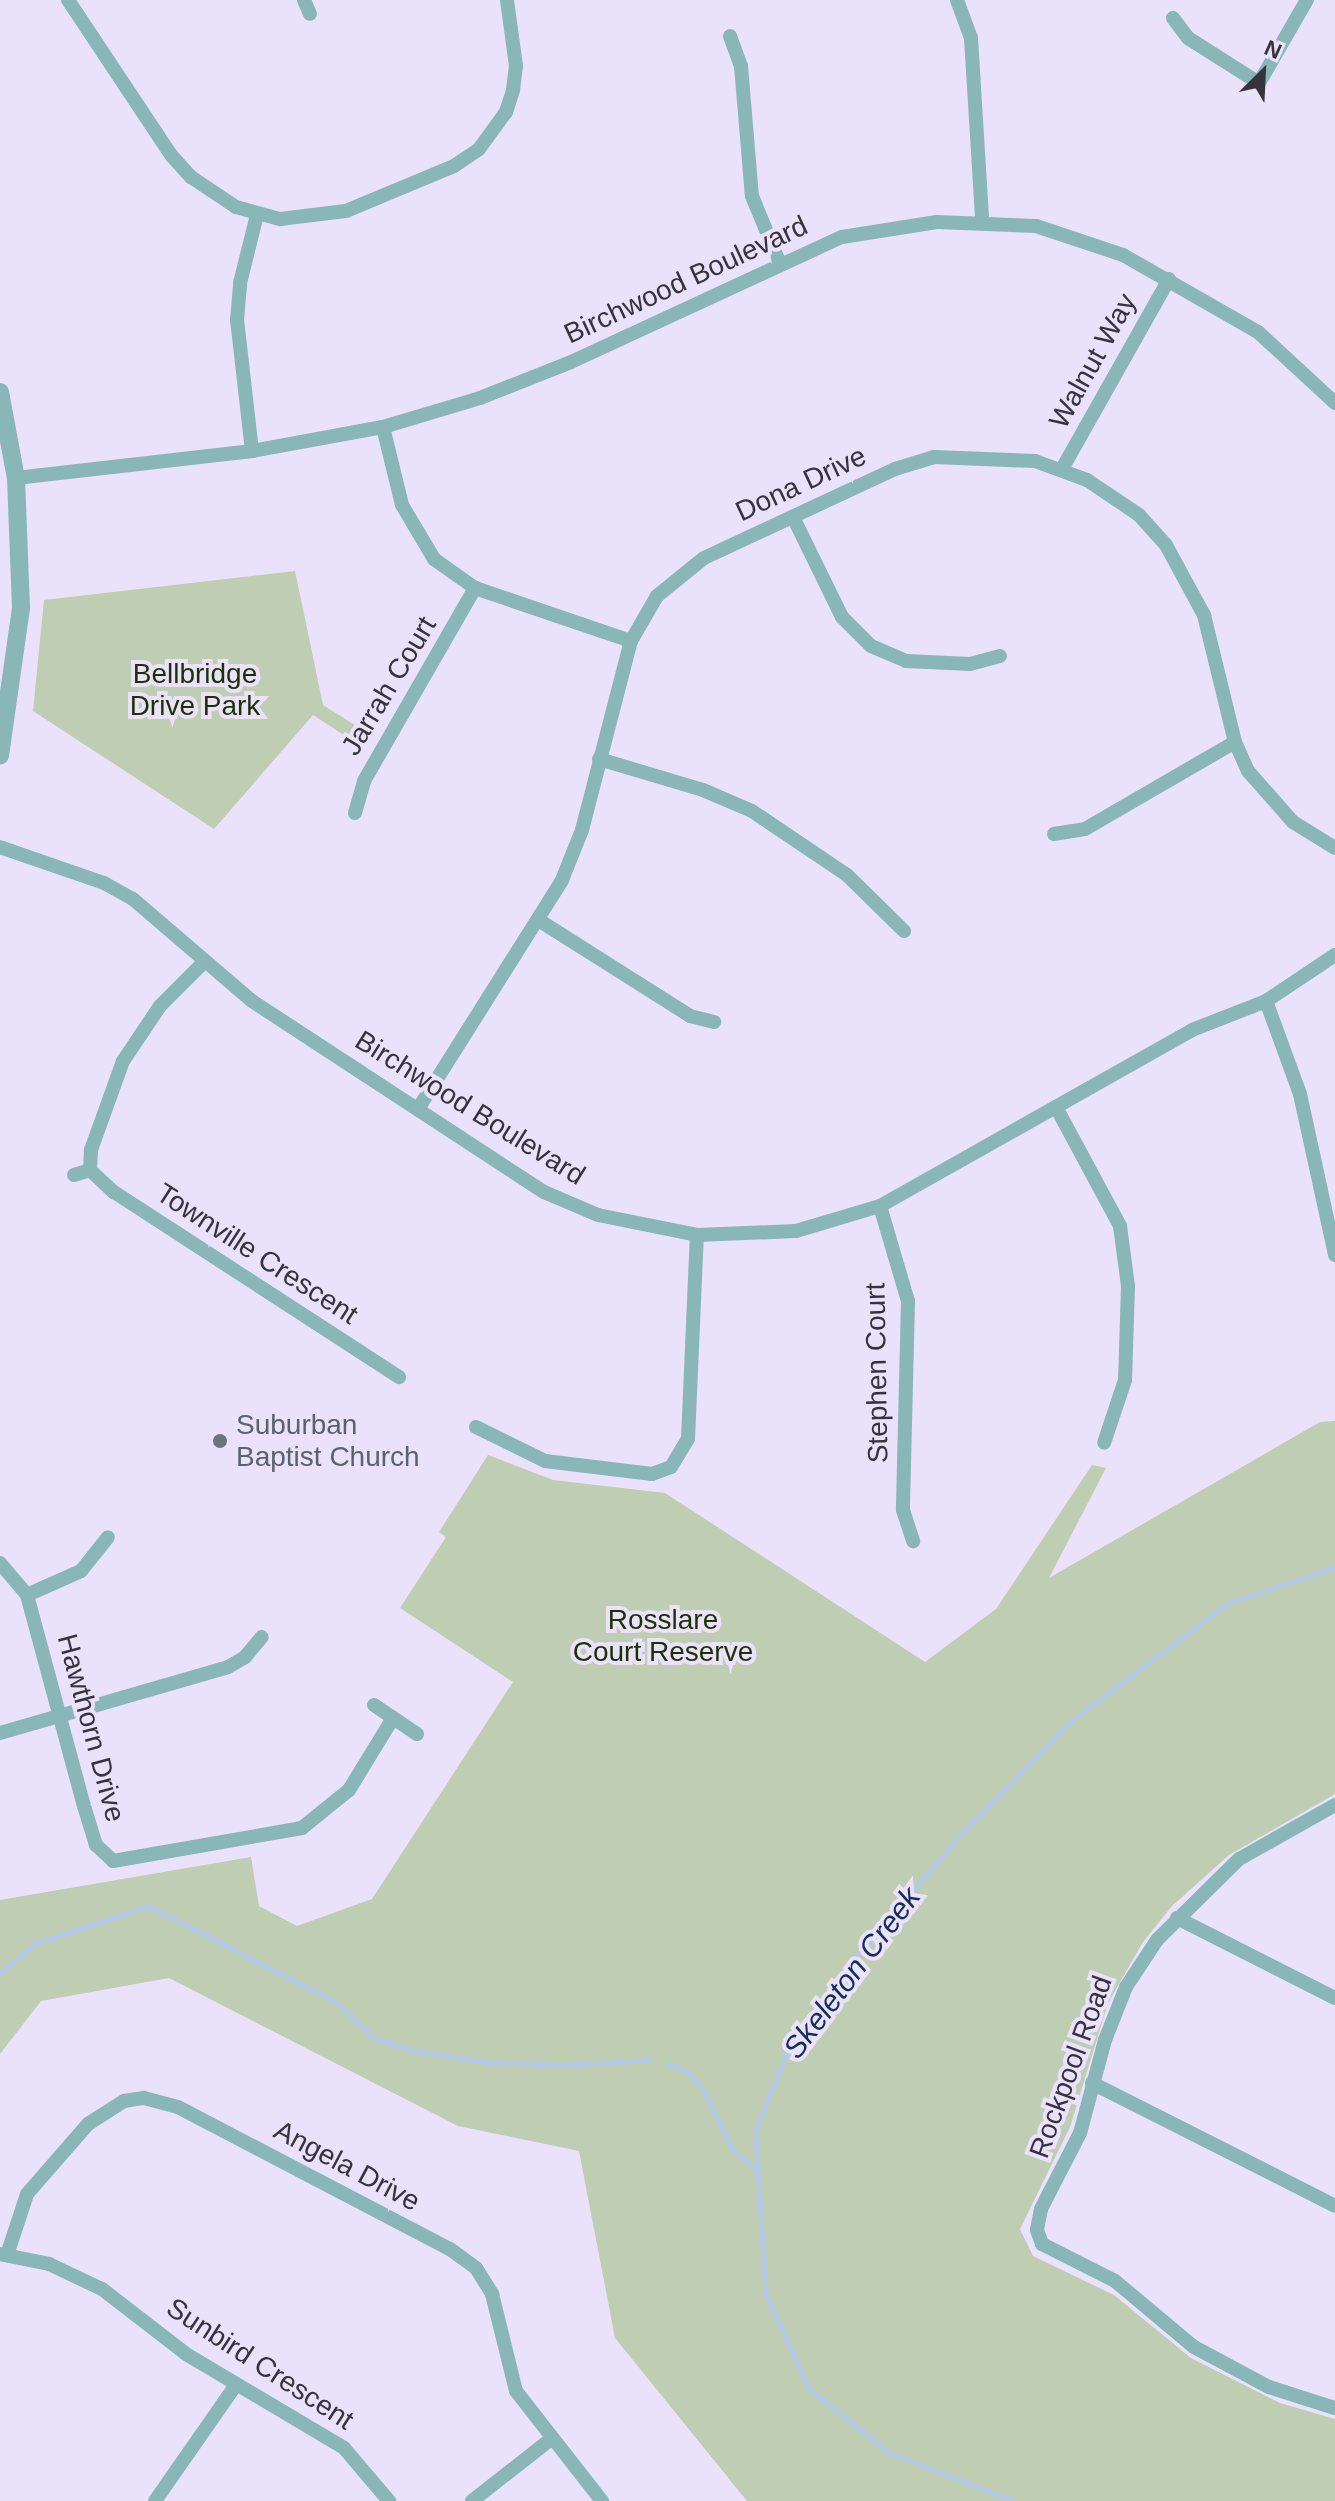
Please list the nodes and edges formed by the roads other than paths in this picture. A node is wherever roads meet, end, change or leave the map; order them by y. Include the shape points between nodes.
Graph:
1 (68, 0) edge
2 (507, 0) edge
3 (957, 0) edge
4 (1307, 0) edge
5 (1173, 18) dead end
6 (730, 36) dead end
7 (257, 215) junction
8 (982, 220) junction
9 (780, 264) junction
10 (1169, 279) junction
11 (0, 392) edge
12 (1335, 403) edge
13 (383, 427) junction
14 (252, 451) junction
15 (1062, 469) junction
16 (16, 478) junction
17 (793, 517) junction
18 (475, 588) junction
19 (631, 641) junction
20 (1000, 656) dead end
21 (8, 666) edge
22 (1235, 742) junction
23 (0, 756) edge
24 (599, 759) junction
25 (355, 813) dead end
26 (1054, 834) dead end
27 (0, 847) edge
28 (1335, 848) edge
29 (540, 921) junction
30 (904, 931) dead end
31 (1335, 955) edge
32 (204, 962) junction
33 (1266, 1001) junction
34 (714, 1022) dead end
35 (1056, 1107) junction
36 (418, 1109) junction
37 (90, 1170) junction
38 (74, 1175) dead end
39 (880, 1206) junction
40 (697, 1235) junction
41 (1335, 1255) edge
42 (399, 1377) dead end
43 (476, 1427) dead end
44 (1104, 1443) dead end
45 (108, 1537) dead end
46 (913, 1541) dead end
47 (0, 1563) edge
48 (27, 1595) junction
49 (262, 1637) dead end
50 (374, 1705) dead end
51 (60, 1715) junction
52 (393, 1718) junction
53 (0, 1733) edge
54 (417, 1734) dead end
55 (1335, 1805) edge
56 (1177, 1918) junction
57 (1335, 1998) edge
58 (1092, 2083) junction
59 (1335, 2206) edge
60 (4, 2255) edge
61 (236, 2385) junction
62 (1335, 2408) edge
63 (551, 2439) junction
64 (155, 2501) edge
65 (389, 2501) edge
66 (472, 2501) edge
67 (602, 2501) edge

1 - 7 street via 171,155 215,196
2 - 7 street via 516,66 513,90 506,112 479,149 454,166 346,211 304,219
3 - 8 street via 971,38
4 - 5 street via 1259,83 1188,38
6 - 9 street via 741,66 752,196
7 - 14 street via 237,320
8 - 9 street, Birchwood Boulevard via 893,226 842,237
8 - 10 street, Birchwood Boulevard via 1036,226 1084,240
9 - 13 street, Birchwood Boulevard via 571,362 480,398
10 - 12 street, Birchwood Boulevard via 1258,332
10 - 15 street, Walnut Way
11 - 16 street
13 - 14 street, Birchwood Boulevard
13 - 18 street via 410,525 434,559
14 - 16 street, Birchwood Boulevard
15 - 17 street, Dona Drive via 1010,456 934,457 895,469
15 - 22 street, Dona Drive via 1139,515 1179,566 1204,615
16 - 21 street via 21,608
17 - 19 street, Dona Drive via 677,575 657,596
17 - 20 street via 842,617 871,646 906,661 970,664
18 - 19 street
18 - 25 street, Jarrah Court via 364,781
19 - 24 street, Dona Drive
21 - 23 street
22 - 26 street via 1085,829
22 - 28 street, Dona Drive via 1268,797 1293,822
24 - 29 street, Dona Drive via 582,830
24 - 30 street via 703,790 752,811 847,875
27 - 32 street, Birchwood Boulevard via 104,883 161,920
29 - 34 street via 690,1016
29 - 36 street, Dona Drive
31 - 33 street, Birchwood Boulevard
32 - 36 street, Birchwood Boulevard via 252,1001
32 - 37 street via 160,1006 123,1061 91,1150
33 - 35 street, Birchwood Boulevard via 1192,1030
33 - 41 street via 1300,1094
35 - 39 street, Birchwood Boulevard
35 - 44 street via 1120,1226 1128,1286 1125,1380
36 - 40 street, Birchwood Boulevard via 544,1192 598,1215
37 - 38 street
37 - 42 street, Townville Crescent via 114,1192
39 - 40 street, Birchwood Boulevard via 796,1231
39 - 46 street, Stephen Court via 908,1301 903,1510
40 - 43 street via 688,1439 671,1467 643,1474 545,1461
45 - 48 street via 81,1571
47 - 48 street, Hawthorn Drive
48 - 51 street, Hawthorn Drive
49 - 51 street via 228,1667
50 - 52 street
51 - 52 street, Hawthorn Drive via 96,1845 113,1861 302,1828 349,1790
51 - 53 street
52 - 54 street
55 - 56 street, Rockpool Road via 1239,1859
56 - 57 street
56 - 58 street, Rockpool Road via 1126,1987
58 - 59 street
58 - 62 street, Rockpool Road via 1080,2133 1038,2217 1042,2244 1115,2281 1194,2347 1269,2387
60 - 61 street, Sunbird Crescent via 49,2264 102,2289
60 - 63 street, Angela Drive via 27,2194 88,2124 124,2101 160,2100 450,2249 476,2268 492,2294 516,2391
61 - 64 street
61 - 65 street, Sunbird Crescent via 344,2448
63 - 66 street
63 - 67 street, Angela Drive

